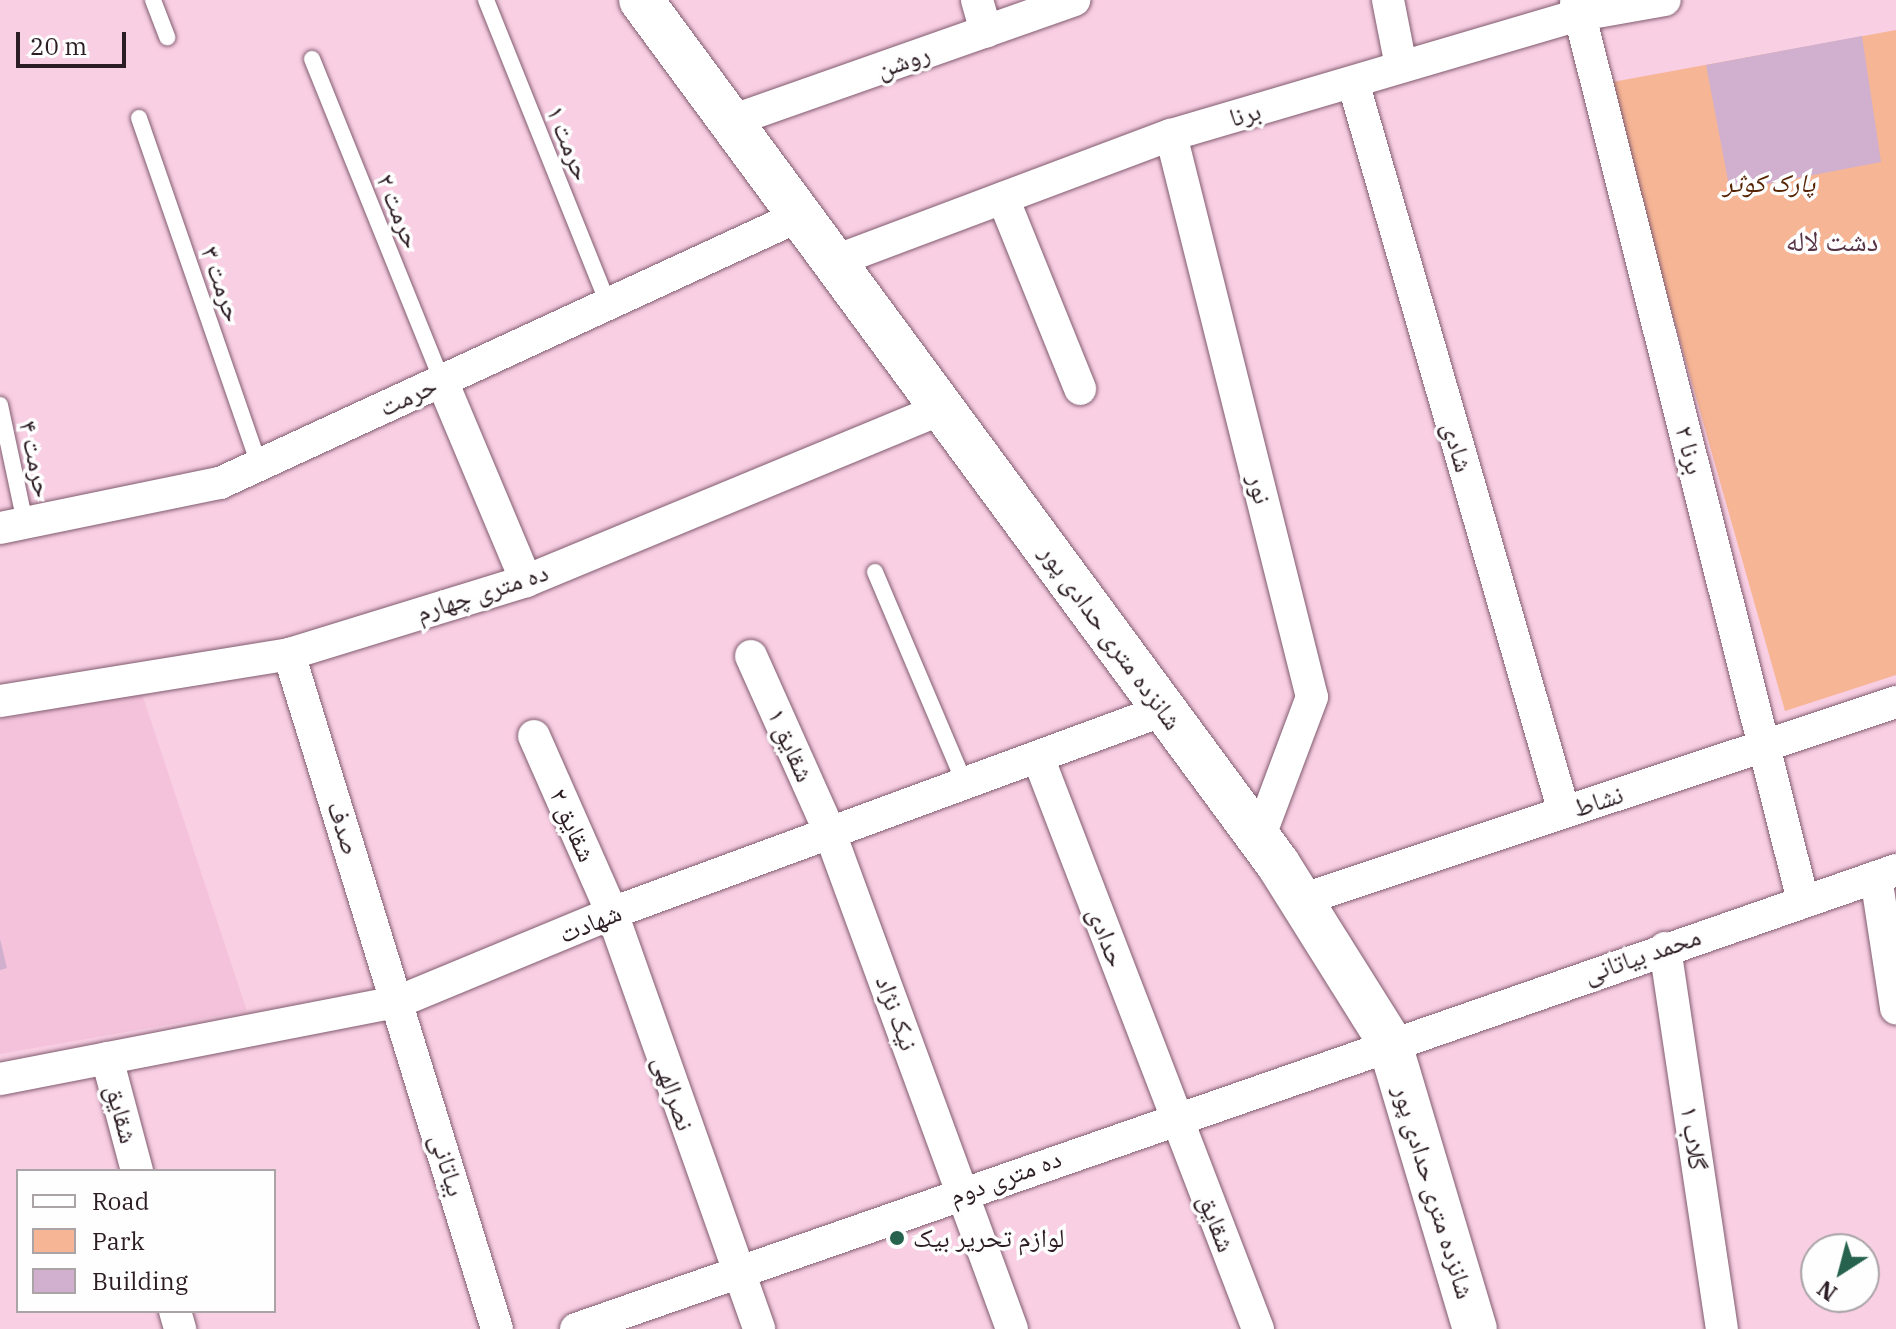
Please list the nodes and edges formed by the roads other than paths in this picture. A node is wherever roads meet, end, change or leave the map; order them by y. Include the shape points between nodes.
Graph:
1 (153, 0) edge
2 (486, 0) edge
3 (641, 0) edge
4 (977, 0) edge
5 (1074, 0) edge
6 (1388, 0) edge
7 (1665, 0) edge
8 (1578, 7) edge
9 (986, 32) junction
10 (167, 37) dead end
11 (312, 59) dead end
12 (1401, 66) junction
13 (1353, 82) junction
14 (139, 118) dead end
15 (731, 121) junction
16 (1171, 135) junction
17 (1003, 198) junction
18 (801, 215) junction
19 (835, 261) junction
20 (608, 304) junction
21 (442, 381) junction
22 (1080, 389) dead end
23 (0, 405) edge
24 (943, 408) junction
25 (259, 465) junction
26 (13, 526) edge
27 (875, 572) dead end
28 (526, 581) junction
29 (289, 654) junction
30 (751, 656) dead end
31 (0, 701) edge
32 (1896, 702) edge
33 (1164, 710) junction
34 (534, 736) dead end
35 (1765, 746) junction
36 (1038, 757) junction
37 (965, 784) junction
38 (1564, 812) junction
39 (830, 833) junction
40 (1259, 838) junction
41 (1886, 873) edge
42 (1301, 900) junction
43 (1803, 901) junction
44 (612, 913) junction
45 (1665, 948) junction
46 (400, 1001) junction
47 (1896, 1008) edge
48 (1389, 1041) junction
49 (107, 1058) junction
50 (0, 1079) edge
51 (1176, 1116) junction
52 (136, 1169) edge
53 (963, 1192) junction
54 (736, 1273) junction
55 (497, 1329) edge
56 (576, 1329) edge
57 (759, 1329) edge
58 (1012, 1329) edge
59 (1258, 1329) edge
60 (1475, 1329) edge
61 (1722, 1329) edge

1 - 10 lane
2 - 20 lane, حرمت ۱
3 - 15 street, شانزده متری حدادی پور
4 - 9 street
5 - 9 street, روشن
6 - 12 street
7 - 8 street, برنا
8 - 12 street, برنا
8 - 35 street, برنا ۲
9 - 15 street, روشن
11 - 21 lane, حرمت ۲
12 - 13 street, برنا
13 - 16 street, برنا
13 - 38 street, شادی
14 - 25 lane, حرمت ۳
15 - 18 street, شانزده متری حدادی پور
16 - 17 street, برنا
16 - 40 street, نور via 1312,697
17 - 19 street, برنا
17 - 22 street
18 - 19 street, شانزده متری حدادی پور
18 - 20 street, حرمت
19 - 24 street, شانزده متری حدادی پور
20 - 21 street, حرمت
21 - 25 street, حرمت
21 - 28 street
23 - 26 lane, حرمت ۴
24 - 28 street, ده متری چهارم
24 - 33 street, شانزده متری حدادی پور
25 - 26 street, حرمت via 220,483
27 - 37 lane
28 - 29 street, ده متری چهارم
29 - 31 street, ده متری چهارم
29 - 46 street, صدف
30 - 39 street, شقایق ۱
32 - 35 street, نشاط
33 - 36 street, شهادت
33 - 40 street, شانزده متری حدادی پور
34 - 44 street, شقایق ۲
35 - 38 street, نشاط
35 - 43 street, برنا ۲
36 - 37 street, شهادت
36 - 51 street, حدادی
37 - 39 street, شهادت
38 - 42 street, نشاط
39 - 44 street, شهادت
39 - 53 street, نیک نژاد
40 - 42 street, شانزده متری حدادی پور
41 - 43 street, محمد بیاتانی
41 - 47 street
42 - 48 street, شانزده متری حدادی پور
43 - 45 street, محمد بیاتانی
44 - 46 street, شهادت
44 - 54 street, نصرالهی
45 - 48 street, محمد بیاتانی
45 - 61 street, گلاب ۱
46 - 49 street, شهادت
46 - 55 street, بیاتانی
48 - 51 street, ده متری دوم
48 - 60 street, شانزده متری حدادی پور
49 - 50 street, شهادت
49 - 52 street, شقایق
51 - 53 street, ده متری دوم
51 - 59 street, شقایق
53 - 54 street, ده متری دوم
53 - 58 street, نیک نژاد
54 - 56 street, ده متری دوم
54 - 57 street, نصرالهی

